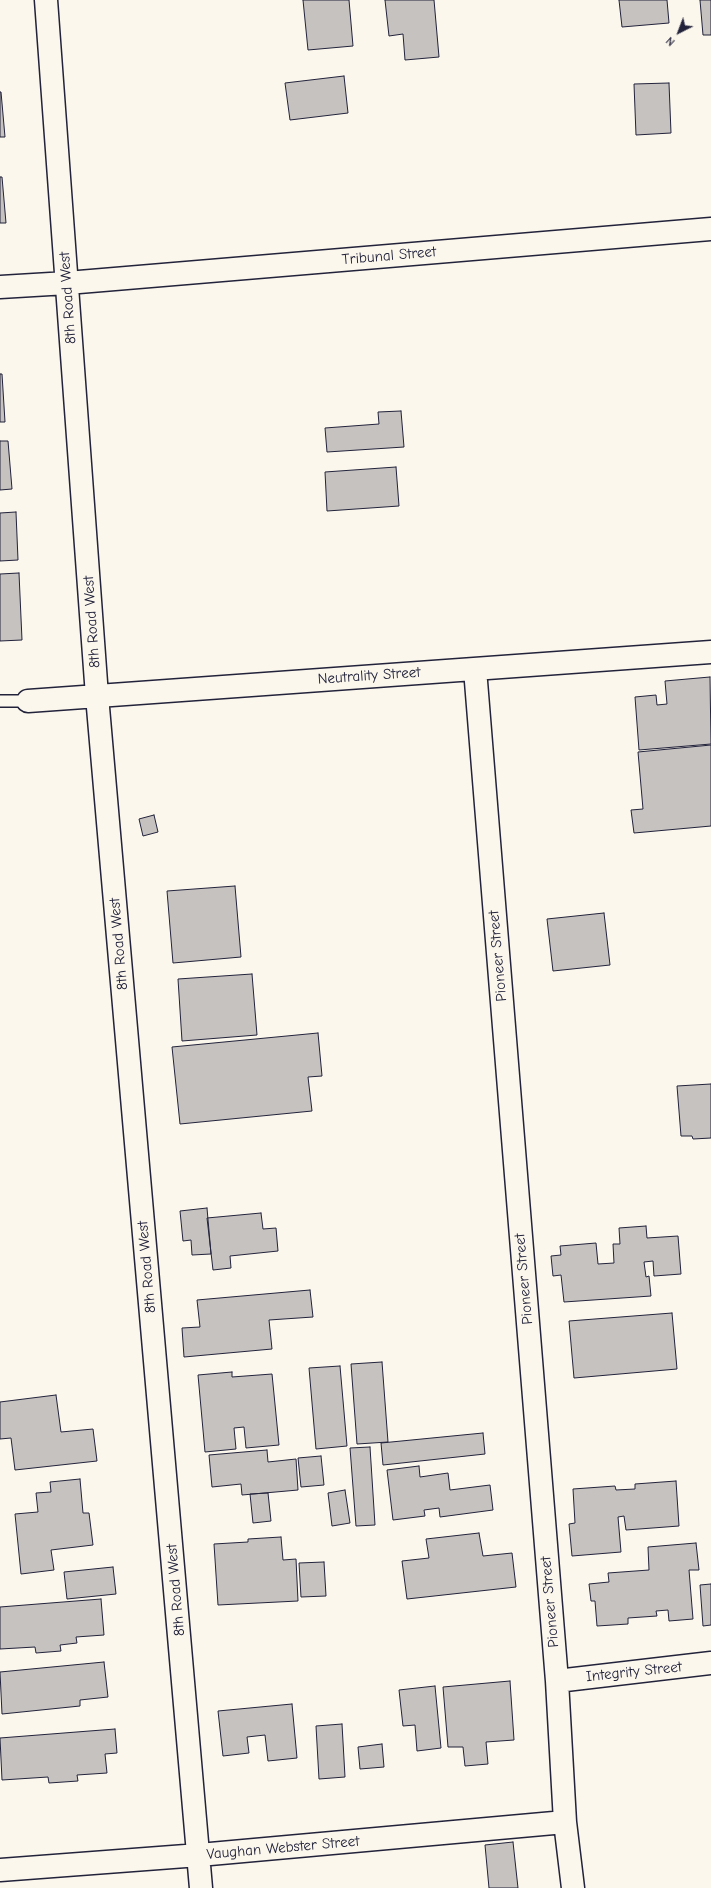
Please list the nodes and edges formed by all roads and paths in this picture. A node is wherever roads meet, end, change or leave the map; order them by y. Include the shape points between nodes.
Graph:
1 (46, 0) edge
2 (711, 229) edge
3 (67, 283) junction
4 (0, 287) edge
5 (711, 652) edge
6 (475, 669) junction
7 (97, 696) junction
8 (0, 701) edge
9 (28, 701) joint
10 (711, 1663) edge
11 (557, 1681) junction
12 (565, 1822) junction
13 (199, 1855) junction
14 (0, 1870) edge
15 (201, 1888) edge
16 (573, 1888) edge

1 - 3 street, 8th Road West
2 - 3 street, Tribunal Street
3 - 4 street, Tribunal Street
3 - 7 street, 8th Road West
5 - 6 street, Neutrality Street
6 - 7 street, Neutrality Street
6 - 11 street, Pioneer Street
7 - 9 street, Neutrality Street
7 - 13 street, 8th Road West
8 - 9 lane
10 - 11 street, Integrity Street
11 - 12 street, Pioneer Street
12 - 13 street, Vaughan Webster Street
12 - 16 street, Pioneer Street
13 - 14 street, Vaughan Webster Street
13 - 15 street, 8th Road West

